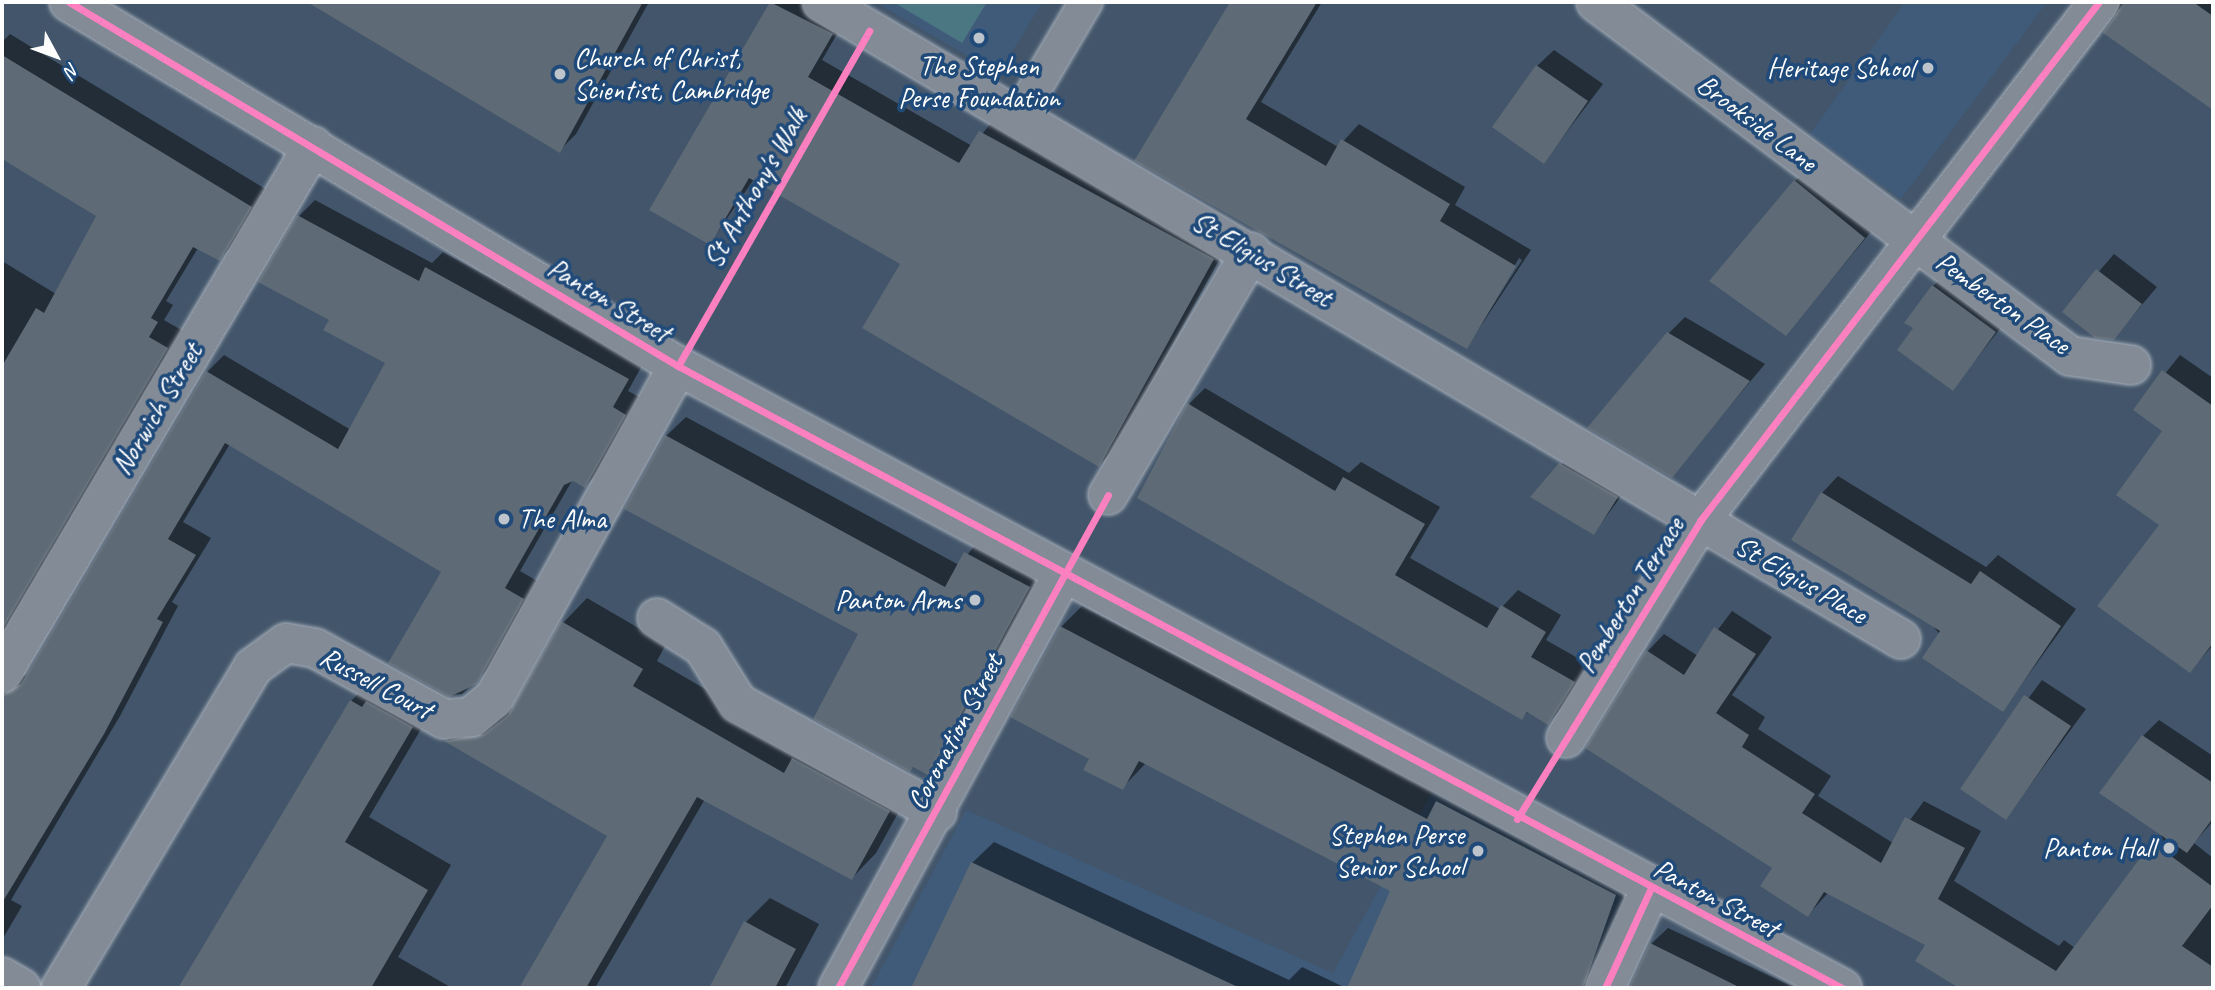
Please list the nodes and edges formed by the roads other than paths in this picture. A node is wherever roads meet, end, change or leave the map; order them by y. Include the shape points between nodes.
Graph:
1 (69, 2) edge
2 (821, 2) edge
3 (1086, 2) edge
4 (1596, 2) edge
5 (2099, 2) edge
6 (1018, 117) junction
7 (313, 146) junction
8 (1918, 243) junction
9 (1251, 252) junction
10 (2131, 365) dead end
11 (678, 366) junction
12 (1108, 495) dead end
13 (1700, 521) junction
14 (1062, 576) junction
15 (657, 618) dead end
16 (1901, 639) dead end
17 (2, 673) edge
18 (1566, 738) dead end
19 (937, 812) junction
20 (1651, 888) junction
21 (2, 977) edge
22 (21, 988) edge
23 (61, 988) edge
24 (838, 988) edge
25 (1605, 988) edge
26 (1842, 988) edge

1 - 7 street, Panton Street
2 - 6 street, St Eligius Street
3 - 6 lane
4 - 8 street, Brookside Lane
5 - 8 street, Pemberton Terrace
6 - 9 street, St Eligius Street
7 - 11 street, Panton Street
7 - 17 street, Norwich Street
8 - 10 street, Pemberton Place via 2070,356
8 - 13 street, Pemberton Terrace
9 - 12 street
9 - 13 street, St Eligius Street
11 - 14 street, Panton Street
11 - 23 street, Russell Court via 494,698 471,717 444,719 315,648 286,643 253,667
13 - 16 street, St Eligius Place
13 - 18 street, Pemberton Terrace
14 - 19 street, Coronation Street
14 - 20 street, Panton Street
15 - 19 street via 703,646 738,703
19 - 24 street, Coronation Street
20 - 25 street
20 - 26 street, Panton Street
21 - 22 street

